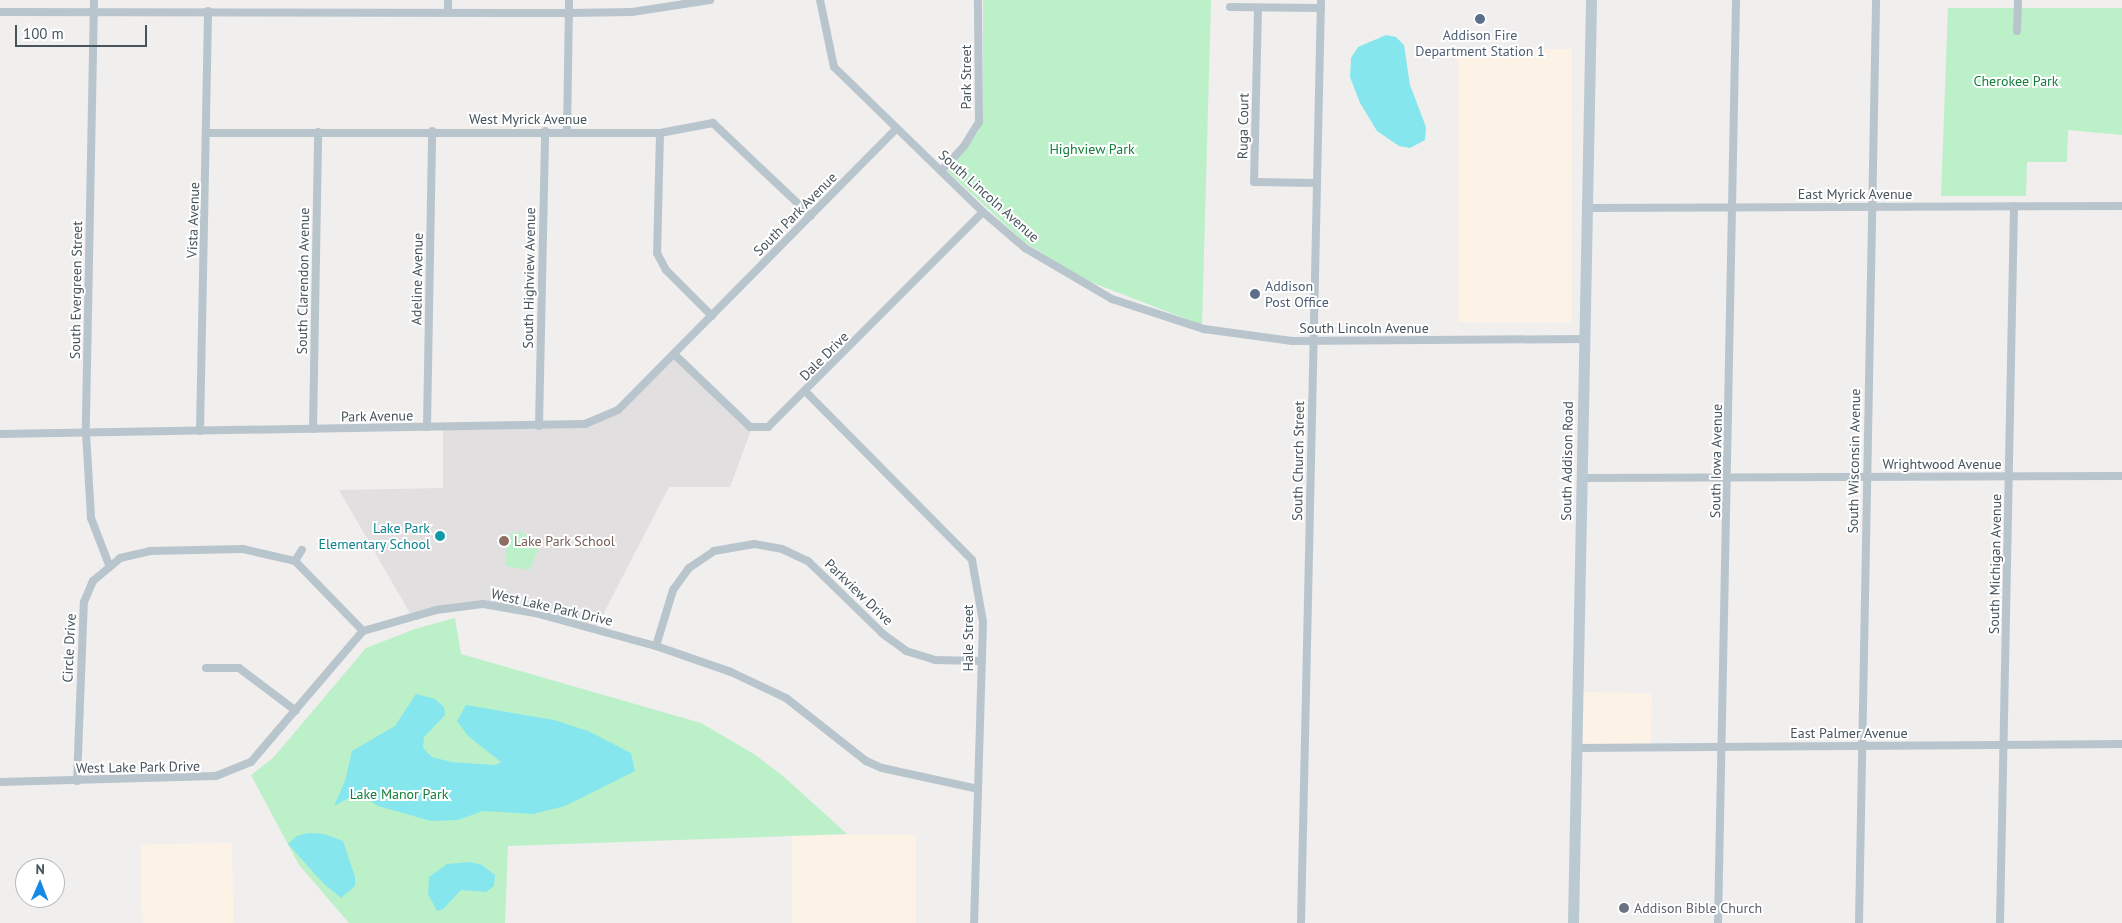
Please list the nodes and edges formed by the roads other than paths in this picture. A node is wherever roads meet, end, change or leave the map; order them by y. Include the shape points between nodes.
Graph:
1 (94, 0) edge
2 (448, 0) edge
3 (569, 0) edge
4 (710, 0) edge
5 (820, 0) edge
6 (978, 0) edge
7 (1591, 0) edge
8 (1736, 0) edge
9 (1876, 0) edge
10 (2018, 0) edge
11 (688, 2) edge
12 (1321, 4) edge
13 (1230, 7) dead end
14 (1258, 8) junction
15 (208, 11) junction
16 (0, 12) edge
17 (94, 12) junction
18 (448, 13) junction
19 (569, 13) junction
20 (2017, 31) dead end
21 (896, 129) junction
22 (432, 131) junction
23 (545, 131) junction
24 (567, 131) junction
25 (318, 132) junction
26 (207, 133) junction
27 (660, 133) junction
28 (941, 171) junction
29 (1317, 183) junction
30 (1872, 206) junction
31 (2014, 206) junction
32 (2122, 206) edge
33 (1732, 207) junction
34 (1587, 208) junction
35 (983, 212) junction
36 (811, 216) junction
37 (712, 316) junction
38 (1585, 339) junction
39 (1314, 341) junction
40 (674, 354) junction
41 (806, 392) junction
42 (539, 426) junction
43 (427, 427) junction
44 (313, 429) junction
45 (200, 431) junction
46 (86, 433) junction
47 (0, 434) edge
48 (1867, 476) junction
49 (2009, 476) junction
50 (2122, 476) edge
51 (1729, 477) junction
52 (1582, 478) junction
53 (302, 550) dead end
54 (295, 561) junction
55 (109, 565) junction
56 (363, 632) junction
57 (656, 646) junction
58 (981, 661) junction
59 (206, 668) dead end
60 (296, 711) junction
61 (2122, 744) edge
62 (1721, 745) junction
63 (2004, 745) junction
64 (1861, 746) junction
65 (1577, 748) junction
66 (77, 781) junction
67 (0, 782) edge
68 (978, 790) junction
69 (974, 923) edge
70 (1301, 923) edge
71 (1573, 923) edge
72 (1718, 923) edge
73 (1858, 923) edge
74 (2000, 923) edge

1 - 17 street, South Evergreen Street
2 - 18 street
3 - 19 street
4 - 11 street
5 - 21 street, South Lincoln Avenue via 834,67
6 - 28 street, Park Street via 979,122 964,146
7 - 34 street, South Addison Road
8 - 33 street, South Iowa Avenue
9 - 30 street, South Wisconsin Avenue
10 - 20 street
11 - 19 street via 632,12
12 - 14 street
12 - 29 street, South Church Street
13 - 14 street
14 - 29 street, Ruga Court via 1254,182
15 - 17 street
15 - 18 street
15 - 26 street, Vista Avenue
16 - 17 street
17 - 46 street, South Evergreen Street
18 - 19 street
19 - 24 street
21 - 28 street, South Lincoln Avenue
21 - 36 street, South Park Avenue
22 - 23 street, West Myrick Avenue
22 - 25 street, West Myrick Avenue
22 - 43 street, Adeline Avenue
23 - 24 street, West Myrick Avenue
23 - 42 street, South Highview Avenue
24 - 27 street, West Myrick Avenue
25 - 26 street, West Myrick Avenue
25 - 44 street, South Clarendon Avenue
26 - 45 street, Vista Avenue
27 - 36 street, West Myrick Avenue via 713,123
27 - 37 street via 657,245 665,269
28 - 35 street, South Lincoln Avenue
29 - 39 street, South Church Street
30 - 31 street, East Myrick Avenue
30 - 33 street, East Myrick Avenue
30 - 48 street, South Wisconsin Avenue
31 - 32 street, East Myrick Avenue
31 - 49 street, South Michigan Avenue
33 - 34 street, East Myrick Avenue
33 - 51 street, South Iowa Avenue
34 - 38 street, South Addison Road
35 - 39 street, South Lincoln Avenue via 1053,267 1131,307 1219,332
35 - 41 street, Dale Drive
36 - 37 street, South Park Avenue
37 - 40 street, Park Avenue
38 - 39 street, South Lincoln Avenue
38 - 52 street, South Addison Road
39 - 70 street, South Church Street
40 - 41 street, Dale Drive via 755,429 768,427 778,420
40 - 42 street, Park Avenue via 618,410 585,424
41 - 58 street, Hale Street via 972,560 981,599
42 - 43 street, Park Avenue
43 - 44 street, Park Avenue
44 - 45 street, Park Avenue
45 - 46 street, Park Avenue
46 - 47 street, Park Avenue
46 - 55 street, South Evergreen Street via 91,518
48 - 49 street, Wrightwood Avenue
48 - 51 street, Wrightwood Avenue
48 - 64 street, South Wisconsin Avenue
49 - 50 street, Wrightwood Avenue
49 - 63 street, South Michigan Avenue
51 - 52 street, Wrightwood Avenue
51 - 62 street, South Iowa Avenue
52 - 65 street, South Addison Road
53 - 54 street
54 - 55 street, Circle Drive via 243,549 136,553
54 - 56 street
55 - 66 street, Circle Drive via 93,581 81,617
56 - 57 street, West Lake Park Drive via 436,610 483,604 535,613
56 - 60 street, West Lake Park Drive
57 - 58 street, Parkview Drive via 673,590 690,568 714,551 754,544 782,549 808,561 884,634 910,653 946,662
57 - 68 street, West Lake Park Drive via 772,689 866,761 882,768
58 - 68 street, Hale Street
59 - 60 street via 239,668
60 - 66 street, West Lake Park Drive via 251,762 216,776
61 - 63 street, East Palmer Avenue
62 - 64 street, East Palmer Avenue
62 - 65 street, East Palmer Avenue
62 - 72 street, South Iowa Avenue
63 - 64 street, East Palmer Avenue
63 - 74 street, South Michigan Avenue
64 - 73 street, South Wisconsin Avenue
65 - 71 street, South Addison Road
66 - 67 street, West Lake Park Drive
68 - 69 street, Hale Street

